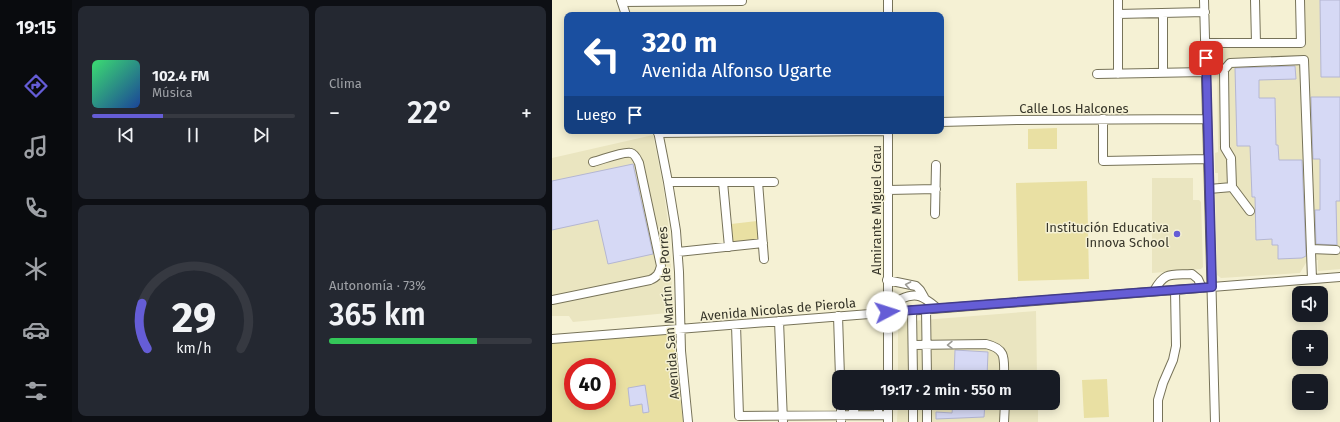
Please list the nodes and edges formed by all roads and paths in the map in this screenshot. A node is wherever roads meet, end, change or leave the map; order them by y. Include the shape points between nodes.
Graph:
1 (888, 0) edge
2 (1118, 0) edge
3 (1204, 0) edge
4 (1255, 0) edge
5 (1300, 0) edge
6 (622, 1) edge
7 (742, 1) edge
8 (625, 12) edge
9 (888, 12) edge
10 (1205, 12) junction
11 (1163, 13) junction
12 (1118, 14) junction
13 (1205, 43) junction
14 (1256, 43) junction
15 (1206, 72) junction
16 (1163, 73) junction
17 (1097, 74) dead end
18 (1118, 74) junction
19 (1103, 119) junction
20 (1207, 119) junction
21 (944, 122) edge
22 (658, 134) edge
23 (888, 134) edge
24 (1208, 159) junction
25 (593, 162) dead end
26 (936, 165) dead end
27 (668, 182) junction
28 (723, 182) junction
29 (758, 182) junction
30 (774, 182) dead end
31 (1232, 188) junction
32 (936, 189) junction
33 (1209, 189) junction
34 (888, 190) junction
35 (1250, 211) dead end
36 (935, 214) dead end
37 (763, 243) junction
38 (728, 247) junction
39 (1311, 249) junction
40 (1336, 250) dead end
41 (678, 252) junction
42 (764, 260) dead end
43 (1340, 277) edge
44 (1312, 279) junction
45 (887, 280) junction
46 (1212, 287) junction
47 (1202, 288) junction
48 (1175, 290) junction
49 (1154, 291) junction
50 (924, 297) junction
51 (901, 299) junction
52 (552, 300) edge
53 (887, 300) junction
54 (938, 308) junction
55 (926, 309) junction
56 (912, 310) junction
57 (899, 311) junction
58 (887, 312) junction
59 (838, 316) junction
60 (779, 321) junction
61 (736, 325) junction
62 (680, 329) junction
63 (552, 339) edge
64 (913, 345) junction
65 (927, 345) junction
66 (840, 370) edge
67 (888, 370) edge
68 (913, 370) edge
69 (927, 370) edge
70 (1004, 370) edge
71 (854, 410) edge
72 (878, 410) edge
73 (913, 410) edge
74 (927, 410) edge
75 (1004, 410) edge
76 (851, 415) junction
77 (878, 415) junction
78 (888, 418) edge
79 (783, 419) edge
80 (841, 419) edge
81 (688, 422) edge
82 (913, 422) edge
83 (928, 422) edge
84 (1004, 422) edge
85 (1158, 422) edge
86 (1215, 422) edge

1 - 9 street
2 - 12 street
3 - 10 street
4 - 14 street
5 - 14 street via 1301,42
6 - 7 street
6 - 8 street
10 - 11 street
10 - 13 street
11 - 12 street
11 - 16 street
12 - 18 street
13 - 14 street
13 - 15 street
15 - 16 street
15 - 20 street
16 - 18 street
17 - 18 street
19 - 20 street, Calle Los Halcones
19 - 21 street, Calle Los Halcones
19 - 24 street via 1103,162
20 - 24 street
22 - 27 street, Avenida San Martín de Porres
23 - 34 street, Almirante Miguel Grau
24 - 33 street
25 - 52 street via 625,153 636,156 661,266 660,272 657,277 650,280
26 - 32 street
27 - 28 street
27 - 41 street, Avenida San Martín de Porres
28 - 29 street
28 - 38 street
29 - 30 street
29 - 37 street
31 - 33 street
31 - 35 street
31 - 39 street via 1231,158 1225,148 1224,70 1230,63 1304,60
32 - 34 street
32 - 36 street
33 - 46 street
34 - 45 street, Almirante Miguel Grau
37 - 38 street
37 - 42 street
38 - 41 street
39 - 40 street
39 - 44 street
41 - 62 street, Avenida San Martín de Porres
43 - 44 street, Avenida Nicolas de Pierola
44 - 46 street, Avenida Nicolas de Pierola
50 -> 45 street via 916,286
45 - 53 street, Almirante Miguel Grau
46 - 47 street, Avenida Nicolas de Pierola
46 - 86 street
47 - 48 street, Avenida Nicolas de Pierola
47 - 49 street via 1196,276 1192,274 1168,275 1160,281
48 - 49 street, Avenida Nicolas de Pierola
48 - 85 street via 1176,346 1158,400
49 - 54 street, Avenida Nicolas de Pierola
50 - 51 street via 909,295
50 - 54 street
51 - 53 street
51 - 57 street
53 - 58 street, Almirante Miguel Grau
54 - 55 street, Avenida Nicolas de Pierola
55 - 56 street, Avenida Nicolas de Pierola
55 - 65 street
56 - 57 street, Avenida Nicolas de Pierola
56 - 64 street
57 - 58 street, Avenida Nicolas de Pierola
58 - 59 street, Avenida Nicolas de Pierola
58 - 67 street, Almirante Miguel Grau
59 - 60 street, Avenida Nicolas de Pierola
59 - 66 street
60 - 61 street, Avenida Nicolas de Pierola
60 - 79 street
61 - 62 street, Avenida Nicolas de Pierola
61 - 79 street via 739,416
62 - 63 street, Avenida Nicolas de Pierola
62 - 81 street, Avenida San Martín de Porres
64 - 65 street
64 - 68 street
65 - 69 street
70 -> 65 street via 1004,356 997,347 986,344
71 - 76 street
72 - 77 street
73 - 82 street
74 - 83 street
75 - 84 street
76 - 77 street
76 - 80 street
77 - 78 street
79 - 80 street

